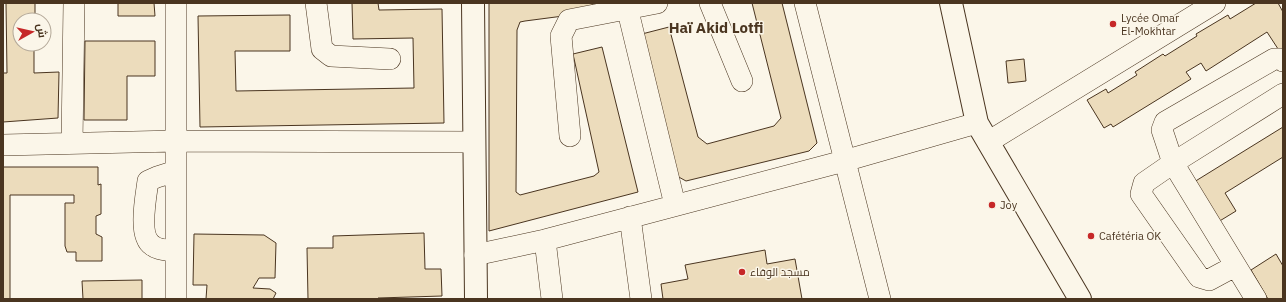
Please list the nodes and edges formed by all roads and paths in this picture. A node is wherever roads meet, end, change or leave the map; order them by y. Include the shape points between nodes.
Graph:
1 (74, 3) edge
2 (176, 3) edge
3 (316, 3) edge
4 (473, 3) edge
5 (657, 3) edge
6 (710, 3) edge
7 (805, 3) edge
8 (951, 3) edge
9 (1215, 3) edge
10 (627, 5) edge
11 (390, 59) dead end
12 (1283, 61) edge
13 (742, 81) dead end
14 (1283, 94) edge
15 (977, 123) junction
16 (570, 136) dead end
17 (176, 141) junction
18 (474, 142) junction
19 (988, 142) junction
20 (72, 144) junction
21 (3, 145) edge
22 (844, 160) junction
23 (1173, 163) junction
24 (176, 171) junction
25 (675, 205) junction
26 (630, 217) junction
27 (545, 240) junction
28 (176, 252) junction
29 (475, 255) junction
30 (1235, 266) junction
31 (176, 299) edge
32 (476, 299) edge
33 (552, 299) edge
34 (640, 299) edge
35 (880, 299) edge
36 (1080, 299) edge
37 (1256, 299) edge

1 - 20 street
2 - 17 street
3 - 11 street via 322,49 331,56
4 - 18 main road
5 - 10 street
6 - 13 street
7 - 22 street
8 - 15 main road
9 - 19 street
10 - 16 street via 569,20 561,36
10 - 25 street
12 - 23 street via 1274,59 1164,122 1162,130
14 - 23 street
15 - 19 main road
15 - 22 street
17 - 18 street
17 - 20 street
17 - 24 street
18 - 29 main road
19 - 36 main road
20 - 21 street
22 - 25 street
22 - 35 street
23 - 30 street
23 - 30 street via 1144,183 1141,194 1199,277 1209,280
24 - 28 street
24 - 28 street via 148,181 144,225 146,238 152,246
25 - 26 street
26 - 27 street
26 - 34 street
27 - 29 street
27 - 33 street
28 - 31 street
29 - 32 main road
30 - 37 street

